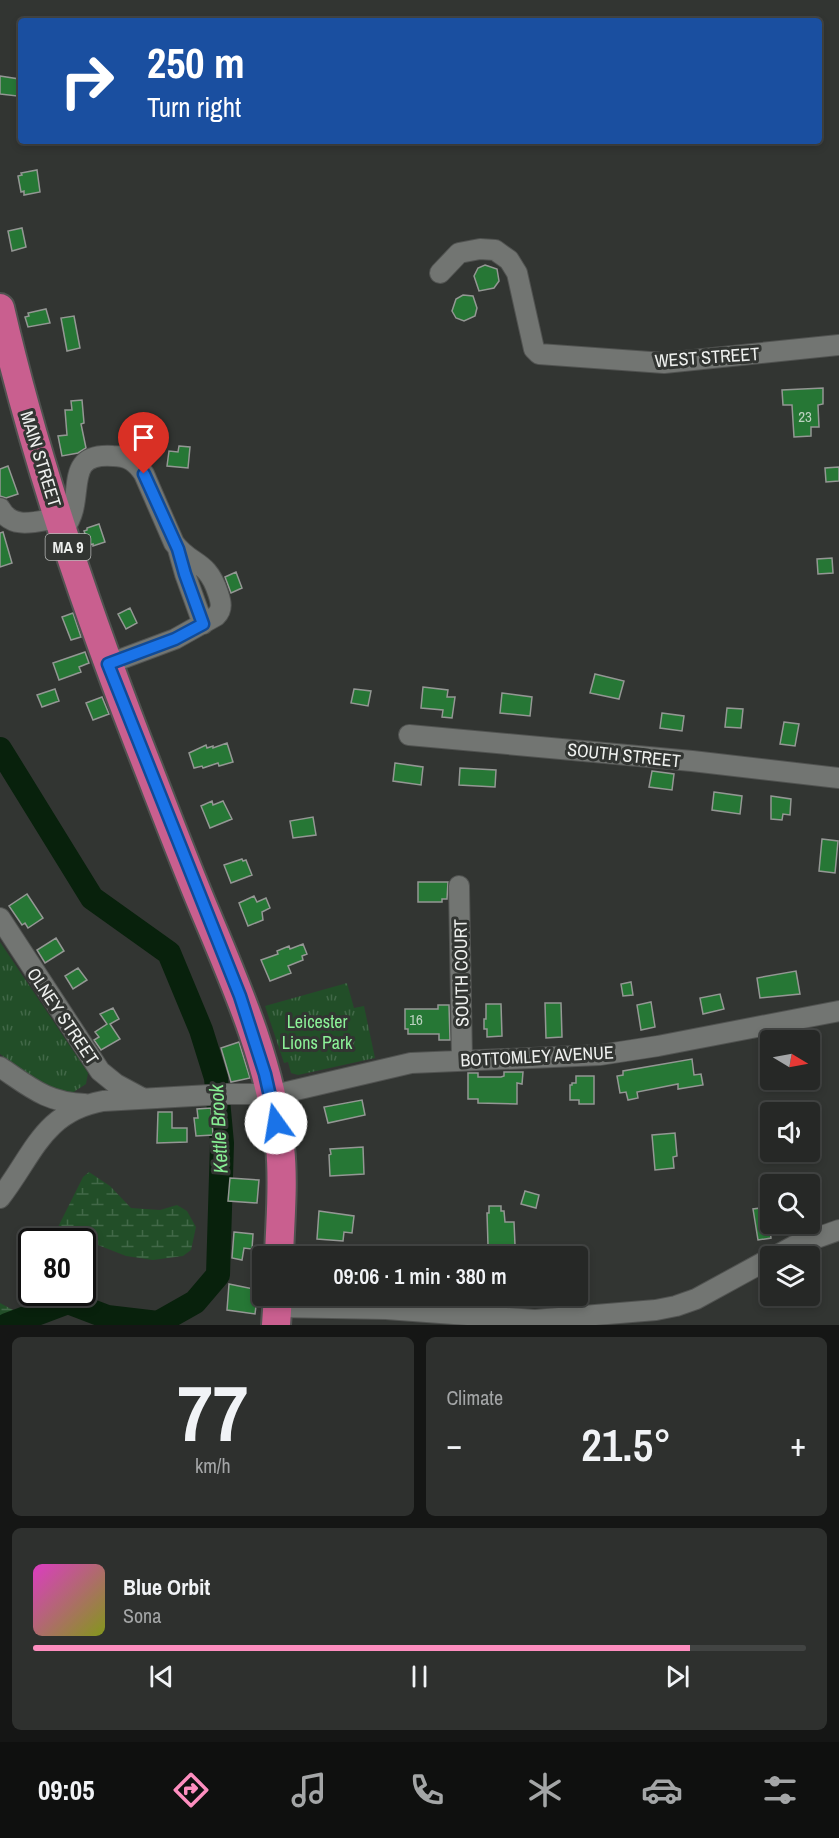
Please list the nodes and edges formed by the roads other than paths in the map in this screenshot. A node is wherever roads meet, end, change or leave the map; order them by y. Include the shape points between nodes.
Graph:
1 (440, 273) dead end
2 (0, 308) edge
3 (839, 345) edge
4 (0, 508) edge
5 (61, 524) junction
6 (108, 664) junction
7 (409, 735) dead end
8 (839, 778) edge
9 (459, 886) dead end
10 (0, 918) edge
11 (839, 1011) edge
12 (462, 1059) junction
13 (0, 1067) edge
14 (270, 1096) junction
15 (142, 1098) junction
16 (87, 1104) junction
17 (0, 1198) edge
18 (839, 1230) edge
19 (279, 1246) edge
20 (794, 1246) edge
21 (760, 1264) edge
22 (277, 1309) edge

1 - 3 street, WEST STREET via 459,253 480,249 495,250 509,260 517,273 534,349 539,354 664,363
2 - 5 highway, MAIN STREET / MA 9 via 32,434
4 - 5 street via 12,522
5 - 6 highway, MAIN STREET / MA 9
5 - 6 street via 70,521 82,465 98,457 130,458 144,474 178,549 208,571 216,586 220,612 175,639
6 - 14 highway, MAIN STREET / MA 9 via 240,996
7 - 8 street, SOUTH STREET
9 - 12 street, SOUTH COURT
10 - 15 street, OLNEY STREET via 100,1071
11 - 12 street, BOTTOMLEY AVENUE via 600,1055
12 - 14 street, BOTTOMLEY AVENUE via 403,1064
13 - 16 street via 51,1099
14 - 15 street, BOTTOMLEY AVENUE
14 - 19 highway, MAIN STREET / MA 9 via 281,1160
15 - 16 street, BOTTOMLEY AVENUE
16 - 17 street via 51,1126
18 - 20 street
21 - 22 street via 696,1299 656,1310 536,1320 386,1309

